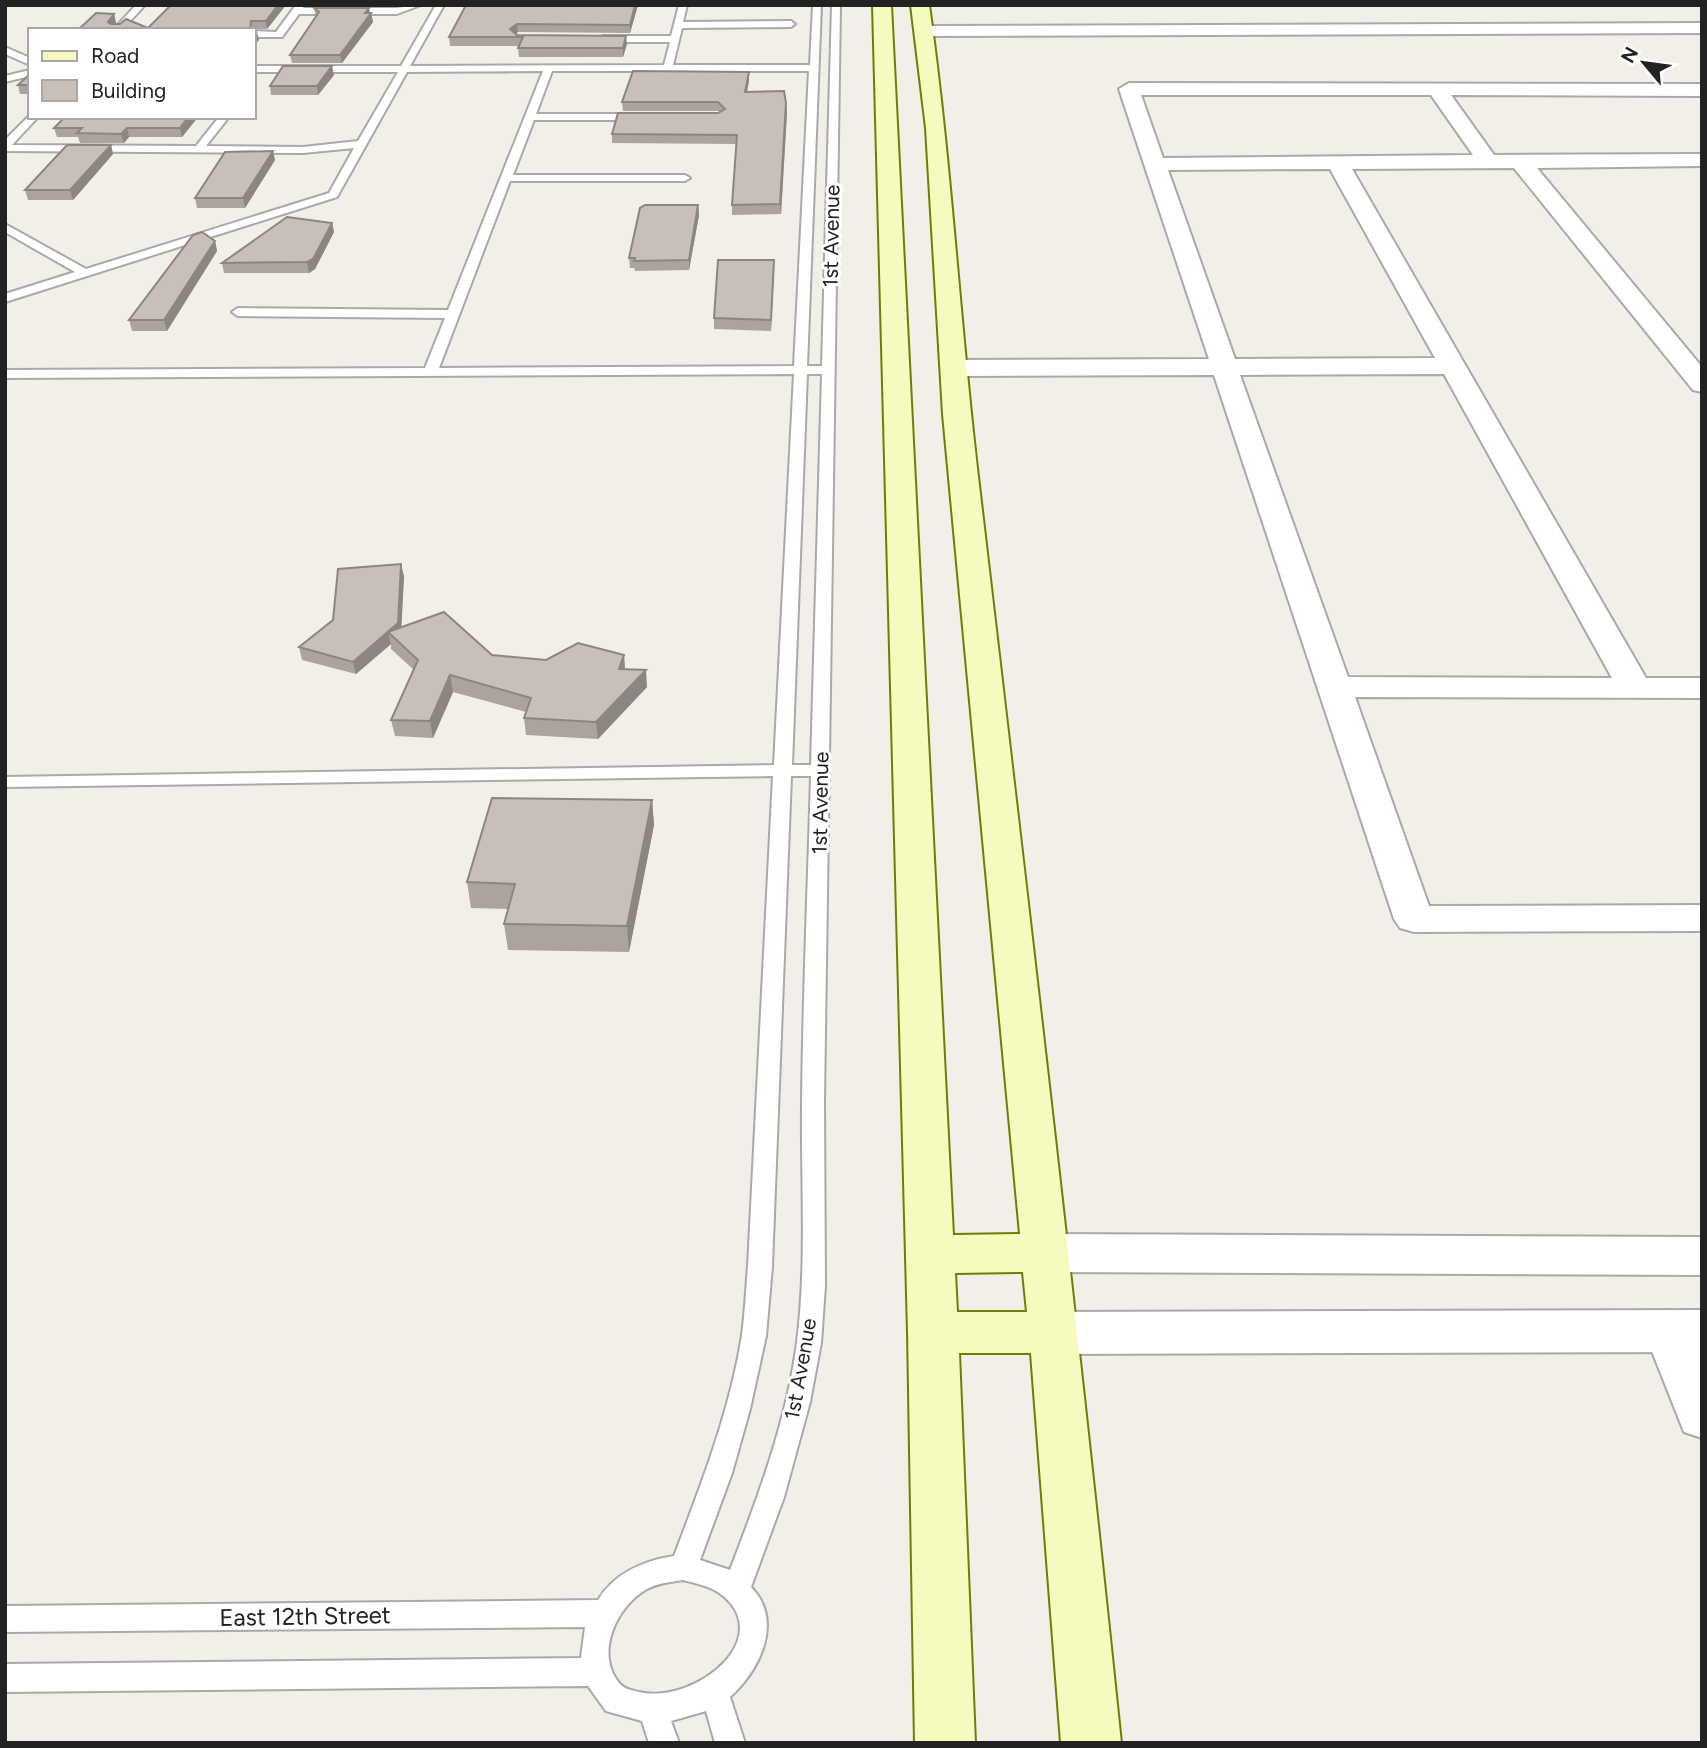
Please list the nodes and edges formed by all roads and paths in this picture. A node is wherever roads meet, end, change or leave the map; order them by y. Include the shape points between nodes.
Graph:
1 (141, 5) edge
2 (417, 5) edge
3 (440, 5) edge
4 (683, 5) edge
5 (817, 5) edge
6 (836, 5) edge
7 (882, 5) edge
8 (299, 8) edge
9 (1385, 13) dead end
10 (922, 18) edge
11 (790, 24) dead end
12 (678, 25) junction
13 (119, 28) edge
14 (1702, 28) edge
15 (1348, 29) junction
16 (1399, 29) junction
17 (256, 34) edge
18 (596, 39) edge
19 (675, 39) junction
20 (5, 50) edge
21 (28, 61) edge
22 (549, 68) junction
23 (668, 68) junction
24 (814, 68) junction
25 (256, 69) edge
26 (404, 69) junction
27 (1369, 70) junction
28 (28, 73) edge
29 (5, 79) edge
30 (1437, 90) junction
31 (1702, 90) edge
32 (530, 117) junction
33 (651, 117) edge
34 (31, 119) edge
35 (222, 119) edge
36 (362, 144) junction
37 (5, 147) edge
38 (198, 150) junction
39 (1702, 160) edge
40 (1488, 161) junction
41 (1520, 161) junction
42 (1337, 162) junction
43 (1154, 164) junction
44 (685, 177) dead end
45 (506, 178) junction
46 (5, 227) edge
47 (85, 273) junction
48 (5, 298) edge
49 (238, 312) dead end
50 (453, 314) junction
51 (1453, 366) junction
52 (1224, 367) junction
53 (954, 368) junction
54 (800, 370) junction
55 (829, 370) junction
56 (1696, 370) edge
57 (430, 373) junction
58 (5, 374) edge
59 (1334, 687) junction
60 (1635, 688) junction
61 (1702, 688) edge
62 (820, 770) junction
63 (781, 771) junction
64 (5, 782) edge
65 (1702, 918) edge
66 (1046, 1253) junction
67 (930, 1254) junction
68 (1702, 1256) edge
69 (1685, 1331) edge
70 (933, 1332) junction
71 (1054, 1333) junction
72 (1702, 1416) edge
73 (683, 1567) junction
74 (736, 1590) junction
75 (605, 1613) junction
76 (5, 1619) edge
77 (598, 1672) junction
78 (5, 1678) edge
79 (719, 1705) junction
80 (660, 1731) edge
81 (730, 1743) edge
82 (945, 1743) edge
83 (1091, 1743) edge

1 - 13 lane
2 - 8 lane via 397,11
3 - 26 lane
4 - 12 lane
5 - 24 lane, 1st Avenue
6 - 55 lane, 1st Avenue
7 - 67 main road
8 - 17 lane via 279,34
9 - 16 street
10 - 15 street via 1245,22
10 - 53 main road via 936,128
11 - 12 lane
12 - 19 lane
14 - 16 street
15 - 16 street
15 - 27 street
18 - 19 lane
19 - 23 lane
20 - 21 lane
22 - 23 lane
22 - 26 lane
22 - 32 lane
23 - 24 lane
24 - 54 lane, 1st Avenue
25 - 26 lane
26 - 36 lane
27 - 30 street
27 - 43 street via 1129,89
28 - 29 lane
30 - 31 street
30 - 40 street
32 - 33 lane
32 - 45 lane
34 - 37 lane
35 - 38 lane
36 - 38 lane via 303,150
36 - 47 lane via 333,195
37 - 38 lane
39 - 41 street
40 - 41 street
40 - 42 street
41 - 56 street
42 - 43 street
42 - 51 street
43 - 52 street
44 - 45 lane
45 - 50 lane
46 - 47 lane
47 - 48 lane
49 - 50 lane
50 - 57 lane
51 - 52 street
51 - 60 street
52 - 53 street
52 - 59 street
53 - 66 main road
54 - 55 lane
54 - 57 lane
54 - 63 lane, 1st Avenue
55 - 62 lane, 1st Avenue
57 - 58 lane
59 - 60 street
59 - 65 street via 1414,919
60 - 61 street
62 - 63 lane
62 - 74 lane, 1st Avenue via 813,1286 808,1343 771,1497
63 - 64 lane via 181,776
63 - 73 lane, 1st Avenue via 754,1336 719,1474
66 - 67 main road
66 - 68 street
66 - 71 main road
67 - 70 main road
69 - 71 street
69 - 72 street
70 - 71 main road
70 - 82 main road
71 - 83 main road
73 - 74 lane via 721,1578
73 - 75 lane via 662,1570 625,1587
74 - 79 lane via 754,1624 755,1644 741,1683
75 - 76 lane, East 12th Street
75 - 77 lane via 595,1641
77 - 78 lane
77 - 80 lane via 611,1697
79 - 80 lane
79 - 81 lane

